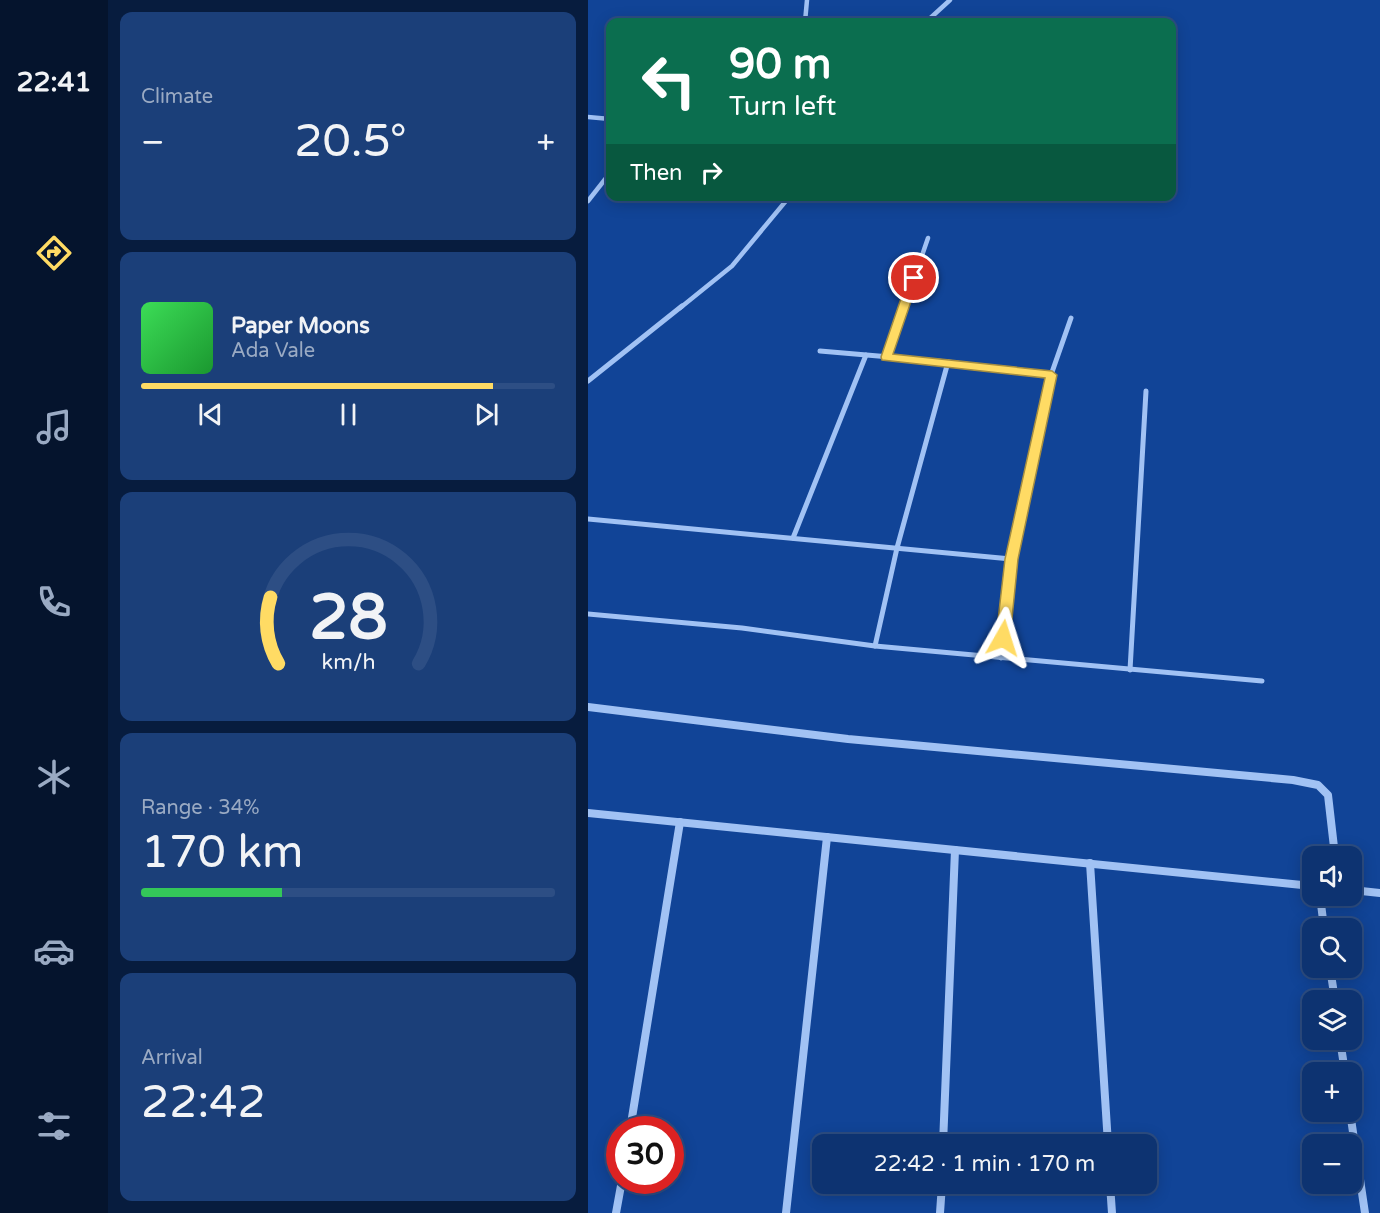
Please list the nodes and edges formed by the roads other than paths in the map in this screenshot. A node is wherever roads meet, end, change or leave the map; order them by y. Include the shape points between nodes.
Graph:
1 (807, 0) edge
2 (950, 0) edge
3 (805, 18) edge
4 (930, 18) edge
5 (588, 117) edge
6 (606, 119) edge
7 (606, 178) edge
8 (588, 201) edge
9 (786, 201) edge
10 (927, 238) dead end
11 (1071, 318) dead end
12 (820, 351) dead end
13 (866, 355) junction
14 (886, 357) junction
15 (948, 362) junction
16 (1052, 375) junction
17 (588, 381) edge
18 (1146, 391) dead end
19 (588, 519) edge
20 (793, 538) junction
21 (897, 548) junction
22 (1011, 559) junction
23 (588, 614) edge
24 (875, 646) junction
25 (1001, 658) junction
26 (1130, 670) junction
27 (1262, 681) dead end
28 (588, 707) edge
29 (588, 813) edge
30 (680, 822) junction
31 (827, 837) junction
32 (1334, 846) edge
33 (956, 850) junction
34 (1090, 863) junction
35 (1302, 885) edge
36 (1362, 891) edge
37 (1380, 893) edge
38 (632, 1116) edge
39 (1351, 1122) edge
40 (943, 1134) edge
41 (1107, 1134) edge
42 (619, 1194) edge
43 (941, 1194) edge
44 (1111, 1194) edge
45 (616, 1213) edge
46 (786, 1213) edge
47 (940, 1213) edge
48 (1112, 1213) edge
49 (1365, 1213) edge

1 - 3 street
2 - 4 street
5 - 6 street
7 - 8 street
9 - 17 street via 732,266
10 - 14 street
11 - 16 street
12 - 13 street
13 - 14 street
13 - 20 street
14 - 15 street
15 - 16 street
15 - 21 street
16 - 22 street
18 - 26 street
19 - 20 street
20 - 21 street
21 - 22 street
21 - 24 street
22 - 25 street
23 - 24 street via 742,628
24 - 25 street
25 - 26 street
26 - 27 street
28 - 32 street via 848,739 1293,780 1318,785 1328,795
29 - 30 street
30 - 31 street
30 - 38 street
31 - 33 street
31 - 46 street
33 - 34 street
33 - 40 street
34 - 35 street
34 - 41 street
36 - 37 street
39 - 49 street
42 - 45 street
43 - 47 street
44 - 48 street

